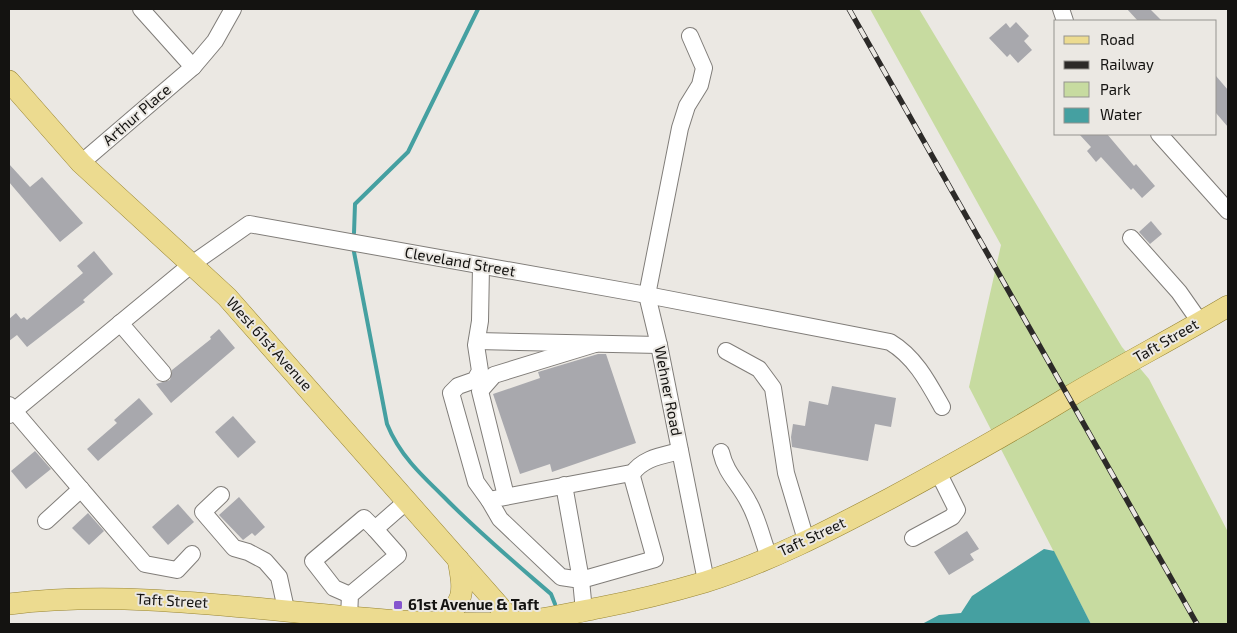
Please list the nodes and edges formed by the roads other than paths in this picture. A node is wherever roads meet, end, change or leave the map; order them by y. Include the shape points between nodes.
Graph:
1 (141, 9) edge
2 (233, 9) edge
3 (690, 36) dead end
4 (193, 67) junction
5 (9, 81) edge
6 (1161, 135) edge
7 (81, 163) junction
8 (1228, 211) edge
9 (1130, 238) dead end
10 (192, 264) junction
11 (482, 266) junction
12 (647, 295) junction
13 (1226, 310) edge
14 (1200, 322) junction
15 (120, 323) junction
16 (477, 341) junction
17 (596, 344) junction
18 (659, 345) junction
19 (726, 351) dead end
20 (163, 373) dead end
21 (942, 407) dead end
22 (10, 410) edge
23 (680, 451) junction
24 (721, 452) dead end
25 (938, 472) junction
26 (632, 474) junction
27 (564, 486) junction
28 (81, 489) junction
29 (221, 494) dead end
30 (506, 496) junction
31 (489, 500) junction
32 (407, 501) junction
33 (46, 521) dead end
34 (375, 529) junction
35 (914, 538) dead end
36 (806, 540) junction
37 (192, 554) dead end
38 (769, 557) junction
39 (458, 558) junction
40 (581, 580) junction
41 (706, 582) junction
42 (350, 596) junction
43 (9, 604) edge
44 (286, 610) junction
45 (584, 611) junction
46 (342, 616) junction
47 (514, 622) junction
48 (438, 624) edge

1 - 4 street
2 - 4 street, Arthur Place via 215,41
3 - 12 street, Wehner Road via 704,68 700,85 680,128
4 - 7 street, Arthur Place
5 - 7 main road, West 61st Avenue
6 - 8 street
7 - 10 main road, West 61st Avenue
9 - 14 street via 1179,292
10 - 11 street, Cleveland Street via 249,224
10 - 15 street, Cleveland Street
10 - 32 main road, West 61st Avenue via 227,297
11 - 12 street, Cleveland Street
11 - 16 street
12 - 18 street, Wehner Road
12 - 21 street, Cleveland Street via 890,342 918,367
13 - 14 main road, Taft Street
14 - 25 main road, Taft Street
15 - 20 street
15 - 22 street, Cleveland Street
16 - 17 street
16 - 31 street via 480,371 475,380 458,386 451,393 476,482
17 - 18 street
17 - 30 street via 494,376 480,391
18 - 23 street, Wehner Road
19 - 36 street via 759,369 772,388 786,473
22 - 28 street
23 - 26 street via 647,460
23 - 41 street, Wehner Road
24 - 38 street via 725,468 750,505
25 - 35 street via 957,510 952,517
25 - 36 main road, Taft Street
26 - 27 street
26 - 40 street via 655,559
27 - 30 street
27 - 40 street
28 - 33 street
28 - 37 street via 145,564 177,570
29 - 44 street via 204,512 234,548 265,561 278,576
30 - 31 street
31 - 40 street via 500,519 561,577
32 - 34 street
32 - 39 main road, West 61st Avenue
34 - 42 street via 398,555
34 - 42 street via 364,518 313,561 334,588
36 - 38 main road, Taft Street
38 - 41 main road, Taft Street
39 - 47 main road, West 61st Avenue
39 - 48 main road via 462,582 460,597 454,611
40 - 45 street
41 - 45 main road, Taft Street
42 - 46 street
43 - 44 main road, Taft Street via 95,599 184,601
44 - 46 main road, Taft Street
45 - 47 main road, Taft Street
46 - 48 main road, Taft Street
47 - 48 main road, Taft Street

